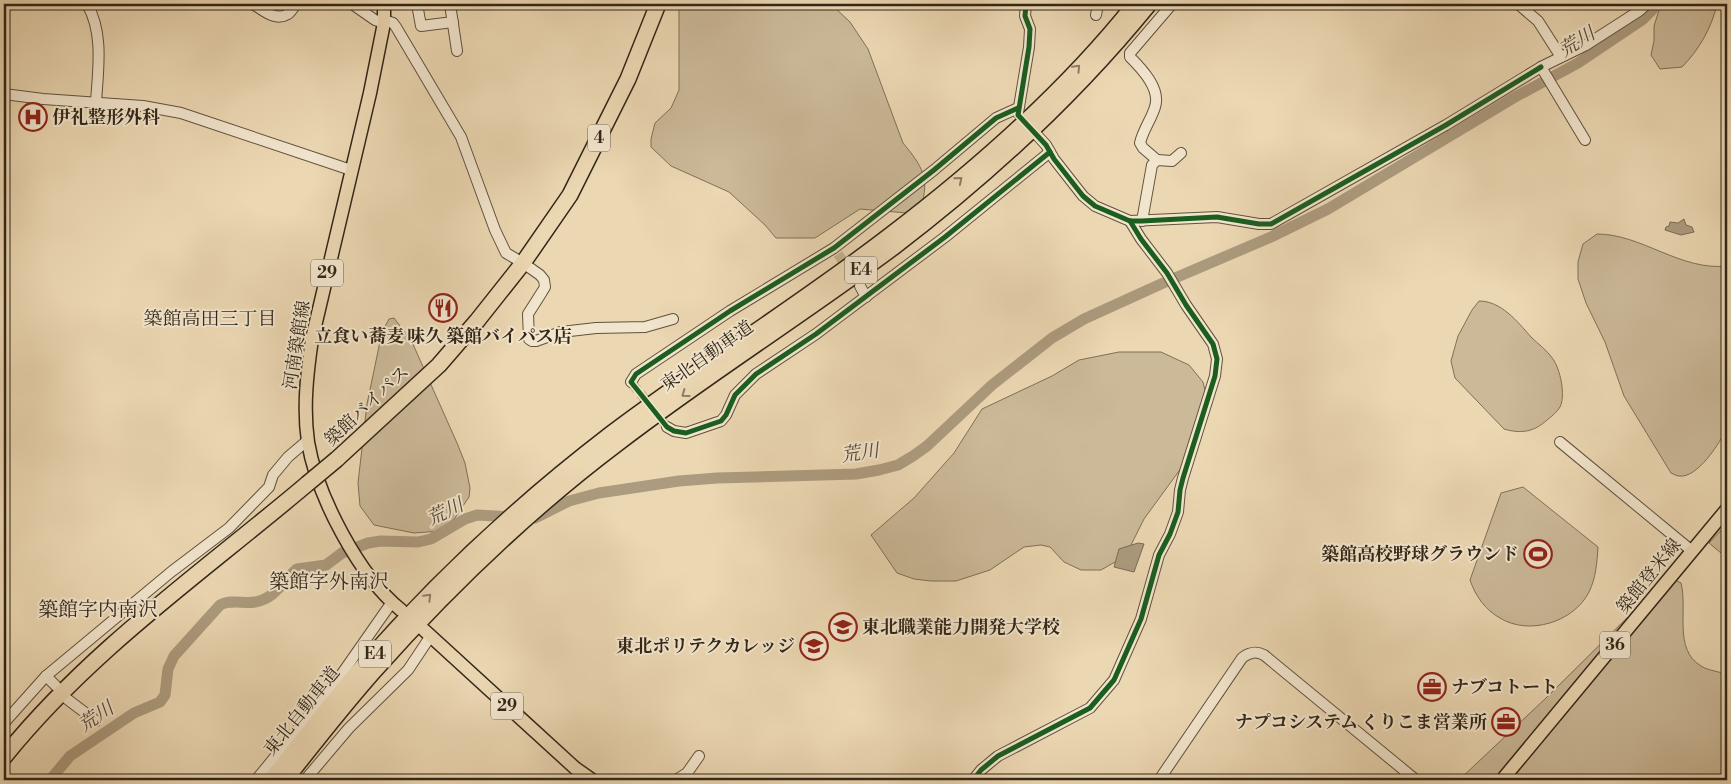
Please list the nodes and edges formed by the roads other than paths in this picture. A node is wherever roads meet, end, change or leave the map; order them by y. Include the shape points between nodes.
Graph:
1 (87, 4) edge
2 (253, 4) edge
3 (296, 4) edge
4 (352, 4) edge
5 (384, 4) edge
6 (417, 4) edge
7 (450, 4) edge
8 (658, 4) edge
9 (1026, 4) edge
10 (1098, 4) edge
11 (1134, 4) edge
12 (1149, 4) edge
13 (1172, 4) edge
14 (1518, 4) edge
15 (1646, 4) edge
16 (1096, 15) dead end
17 (384, 21) junction
18 (453, 22) junction
19 (456, 51) dead end
20 (1560, 57) junction
21 (1543, 69) junction
22 (4, 94) edge
23 (96, 102) junction
24 (1035, 133) dead end
25 (1585, 140) dead end
26 (1050, 152) junction
27 (1180, 153) dead end
28 (1157, 160) junction
29 (352, 170) junction
30 (1135, 222) junction
31 (523, 263) junction
32 (860, 286) dead end
33 (866, 296) junction
34 (673, 319) dead end
35 (631, 382) dead end
36 (666, 427) tunnel mouth
37 (308, 440) junction
38 (1560, 442) dead end
39 (1727, 509) edge
40 (496, 537) junction
41 (1692, 551) junction
42 (396, 606) joint
43 (427, 633) joint
44 (46, 676) junction
45 (56, 686) dead end
46 (67, 699) dead end
47 (96, 721) dead end
48 (4, 723) edge
49 (699, 756) dead end
50 (4, 757) edge
51 (256, 780) edge
52 (271, 780) edge
53 (285, 780) edge
54 (305, 780) edge
55 (592, 780) edge
56 (676, 780) edge
57 (973, 780) edge
58 (1158, 780) edge
59 (1416, 780) edge
60 (1502, 780) edge

1 - 23 street via 97,30
2 - 3 street via 276,17 287,14
4 - 17 street via 375,20
5 - 17 main road, 河南築館線 / 29
6 - 18 street via 420,26
7 - 18 street
8 - 31 highway, 築館バイパス / 4 via 628,79 570,195
9 - 35 street via 1029,47 1018,112 996,118 836,251 730,311 636,374
10 - 16 street
40 -> 11 highway, 東北自動車道 / E4 via 528,502 611,434 887,238 936,199 1035,112
12 -> 40 highway, 東北自動車道 / E4 via 1044,119 943,208 618,443
13 - 28 street via 1130,52 1130,57 1149,80 1157,98 1140,143
14 - 20 street via 1538,21
15 - 20 street via 1586,45
17 - 29 main road, 河南築館線 / 29
17 - 31 street via 396,27 460,137 506,252
18 - 19 street
20 - 21 street
21 - 25 street
21 - 30 street via 1271,224 1217,217
22 - 23 street
23 - 29 street via 181,113
24 - 26 street
26 - 30 street via 1083,196 1093,204
26 - 33 street
27 - 28 street via 1172,161
28 - 30 street via 1152,165
29 - 37 main road, 河南築館線 / 29 via 308,363
30 - 57 street via 1138,234 1168,273 1213,344 1217,358 1215,376 1180,490 1178,512 1159,555 1141,619 1114,680 1090,708 998,756
31 - 34 street via 544,280 542,292 528,314 529,339 532,341 561,332 644,326
31 - 50 highway, 築館バイパス / 4, bridge via 439,365 308,484 123,634
32 - 33 street
33 - 36 street via 742,386 721,421 686,433
37 - 42 main road, 河南築館線 / 29 via 313,466 346,540 372,581
37 - 44 street via 288,458 273,475 269,487 229,528
38 - 41 street
39 - 41 main road, 築館登米線 / 36
52 -> 40 highway, 東北自動車道 / E4 via 364,665 419,606
40 - 53 highway, 東北自動車道 / E4 via 373,672
41 - 60 main road, 築館登米線 / 36
42 - 51 street
43 - 54 street via 408,670 349,728
43 - 55 main road, 29
44 - 45 street
44 - 48 street
46 - 47 street
49 - 56 street via 687,773
58 - 59 street via 1242,658 1253,652 1264,655

